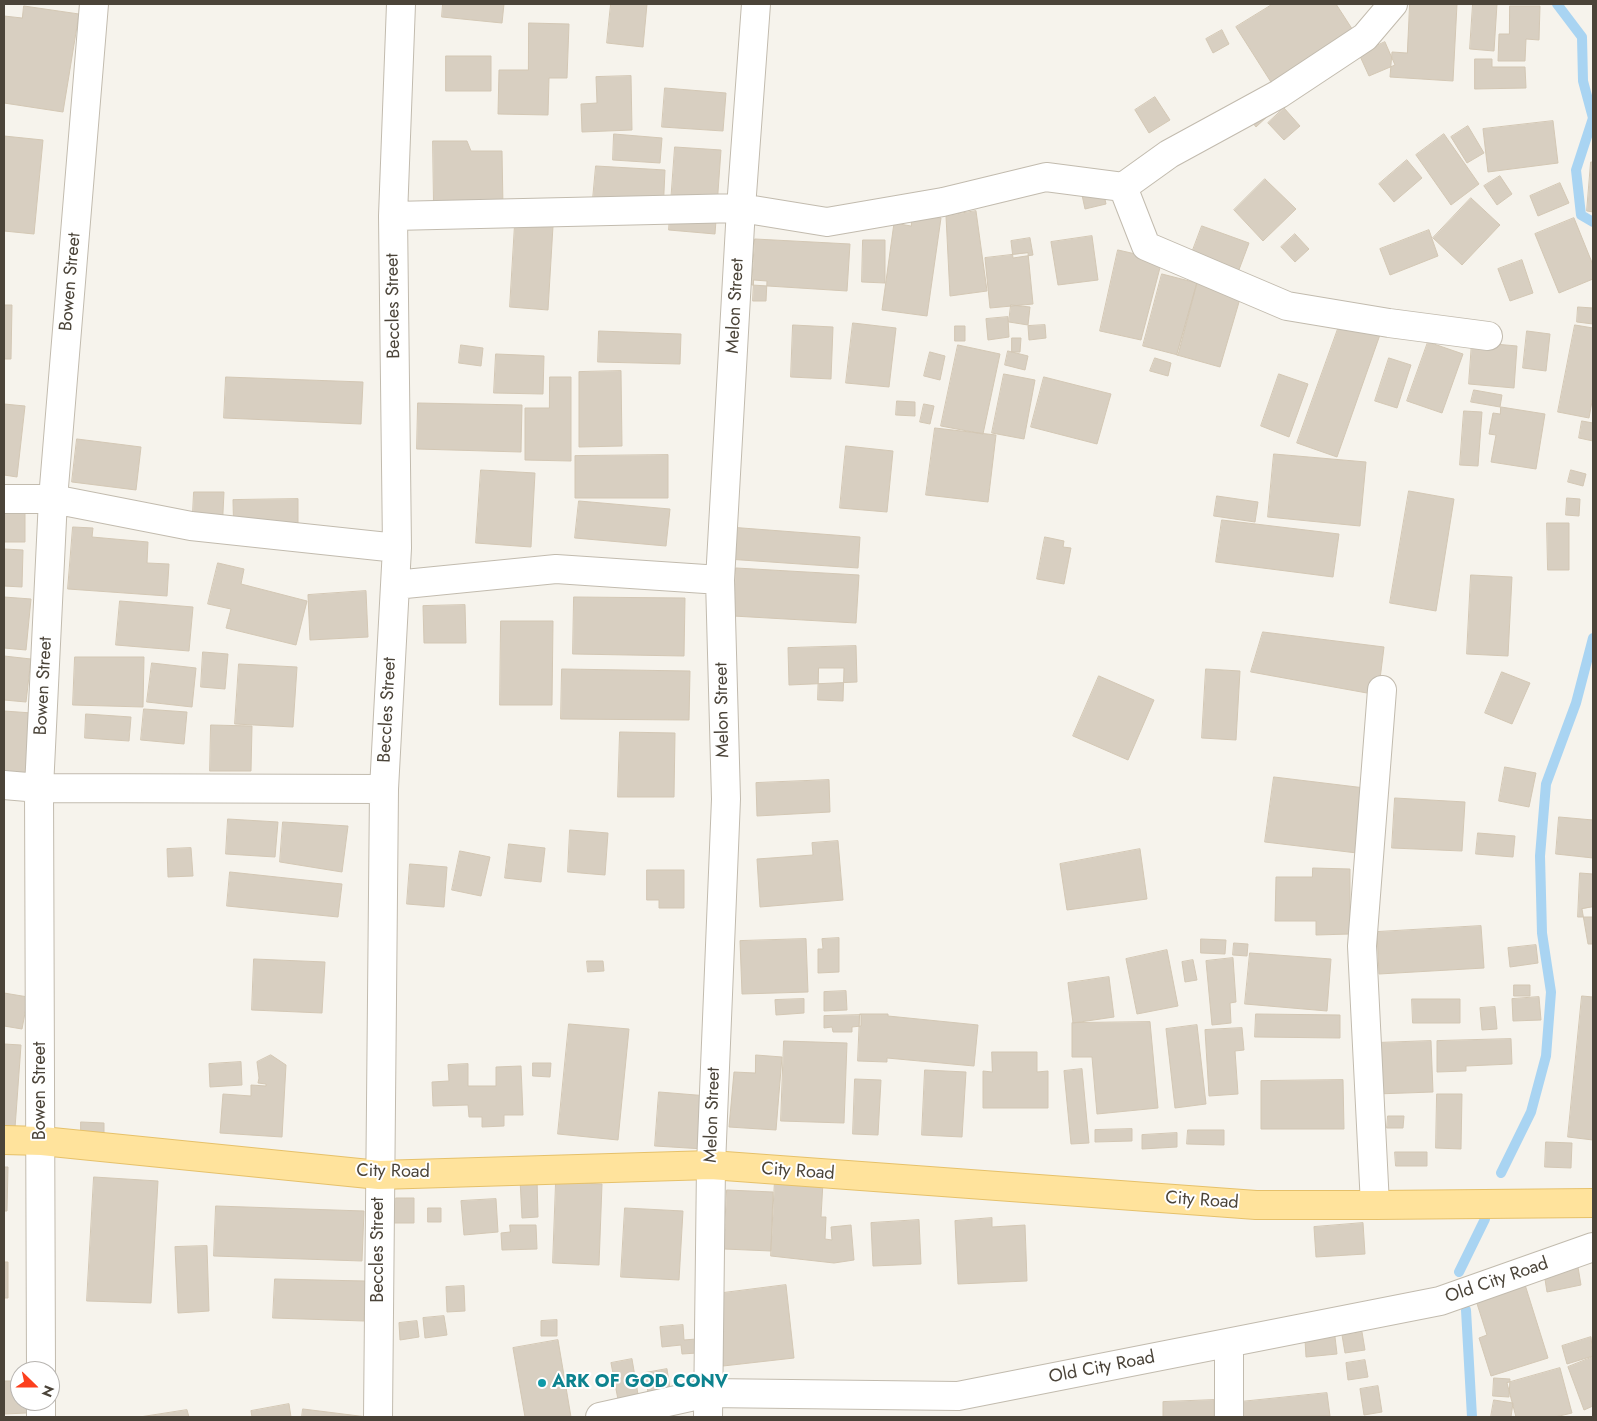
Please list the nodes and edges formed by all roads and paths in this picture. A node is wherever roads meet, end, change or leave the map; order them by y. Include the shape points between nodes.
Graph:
1 (94, 4) edge
2 (401, 4) edge
3 (756, 4) edge
4 (1393, 4) edge
5 (1123, 187) junction
6 (741, 208) junction
7 (393, 216) junction
8 (1488, 336) dead end
9 (4, 499) edge
10 (53, 499) junction
11 (397, 548) junction
12 (720, 580) junction
13 (395, 585) junction
14 (1382, 690) dead end
15 (4, 786) edge
16 (39, 788) junction
17 (384, 789) junction
18 (4, 1140) edge
19 (42, 1141) junction
20 (711, 1165) junction
21 (379, 1175) junction
22 (1593, 1203) edge
23 (1375, 1205) junction
24 (1593, 1247) edge
25 (1229, 1343) junction
26 (42, 1361) edge
27 (708, 1405) edge
28 (959, 1406) edge
29 (378, 1417) edge
30 (600, 1417) edge
31 (1229, 1417) edge

1 - 10 street, Bowen Street
2 - 7 street, Beccles Street
3 - 6 street, Melon Street
4 - 5 street via 1365,37 1279,94 1169,154
5 - 6 street via 1046,177 943,202 827,222
5 - 8 street via 1146,246 1287,306
6 - 7 street
6 - 12 street, Melon Street
7 - 11 street, Beccles Street
9 - 10 street
10 - 11 street via 191,526
10 - 16 street, Bowen Street
11 - 13 street, Beccles Street
12 - 13 street via 556,569
12 - 20 street, Melon Street via 726,799
13 - 17 street, Beccles Street
14 - 23 street via 1362,946
15 - 16 street
16 - 17 street
16 - 19 street, Bowen Street
17 - 21 street, Beccles Street
18 - 19 main road, City Road
19 - 21 main road, City Road
19 - 26 street, Bowen Street
20 - 21 main road, City Road
20 - 23 main road, City Road via 1256,1205
20 - 27 street, Melon Street
21 - 29 street, Beccles Street
22 - 23 main road, City Road
24 - 25 street, Old City Road via 1440,1301
25 - 28 street, Old City Road
25 - 31 street
27 - 28 street, Old City Road
27 - 30 street, Old City Road

